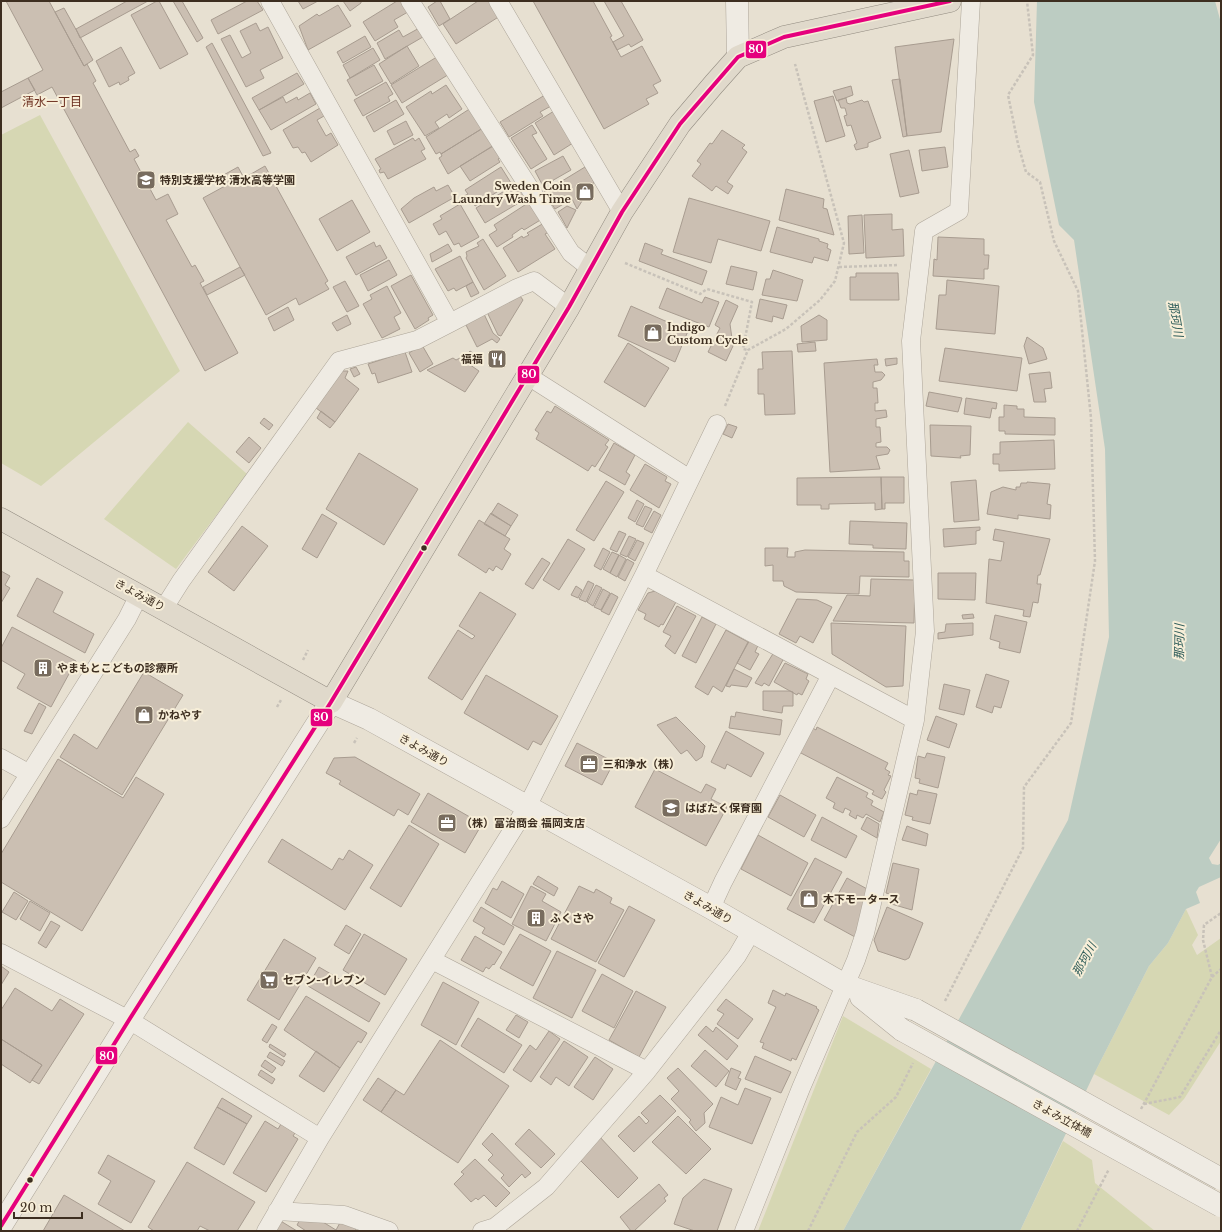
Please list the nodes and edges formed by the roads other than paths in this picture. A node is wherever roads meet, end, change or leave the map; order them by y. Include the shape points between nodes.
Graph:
1 (270, 1) edge
2 (410, 1) edge
3 (498, 1) edge
4 (737, 1) edge
5 (950, 1) edge
6 (971, 1) edge
7 (738, 57) junction
8 (622, 212) junction
9 (590, 268) junction
10 (569, 308) junction
11 (450, 323) junction
12 (528, 376) junction
13 (717, 424) road end
14 (690, 479) junction
15 (1, 519) edge
16 (644, 575) junction
17 (140, 595) junction
18 (164, 608) junction
19 (831, 675) junction
20 (331, 702) junction
21 (915, 720) junction
22 (1, 758) edge
23 (28, 773) junction
24 (528, 807) junction
25 (1, 819) edge
26 (711, 908) junction
27 (751, 932) junction
28 (1, 953) edge
29 (432, 960) junction
30 (846, 985) junction
31 (129, 1020) junction
32 (902, 1030) joint
33 (647, 1071) junction
34 (320, 1138) junction
35 (1221, 1179) edge
36 (1221, 1206) edge
37 (278, 1211) junction
38 (1, 1226) edge
39 (266, 1231) edge
40 (389, 1231) edge
41 (482, 1231) edge
42 (744, 1231) edge

1 - 11 street
2 - 9 street via 572,253
3 - 8 street
4 - 7 street
5 - 7 highway via 784,37
6 - 21 street via 959,211 924,231 911,341 926,630
7 - 8 highway via 680,124
8 - 9 highway
9 - 10 highway
10 - 11 street via 534,282 517,288
10 - 12 highway
11 - 18 street via 417,340 339,361
12 - 14 street
12 - 20 highway
13 - 14 street
14 - 16 street
15 - 17 highway, きよみ通り
16 - 19 street
16 - 24 street
17 - 18 highway, きよみ通り
17 - 23 street
18 - 20 highway, きよみ通り
19 - 21 street
19 - 26 street
20 - 24 street, きよみ通り
20 - 31 street
21 - 30 street via 865,933
22 - 23 street
23 - 25 street
24 - 26 street, きよみ通り
24 - 29 street
26 - 27 street, きよみ通り
27 - 30 street, きよみ通り
27 - 33 street via 737,956
28 - 31 street
29 - 33 street
29 - 34 street
30 - 32 street, きよみ通り
30 - 35 street, きよみ通り, bridge via 916,1010
30 - 42 street via 801,1088
31 - 34 street
31 - 38 street
32 - 36 street, きよみ立体橋, bridge
33 - 41 street via 546,1187 496,1227
34 - 37 street
37 - 39 street
37 - 40 street via 344,1215

